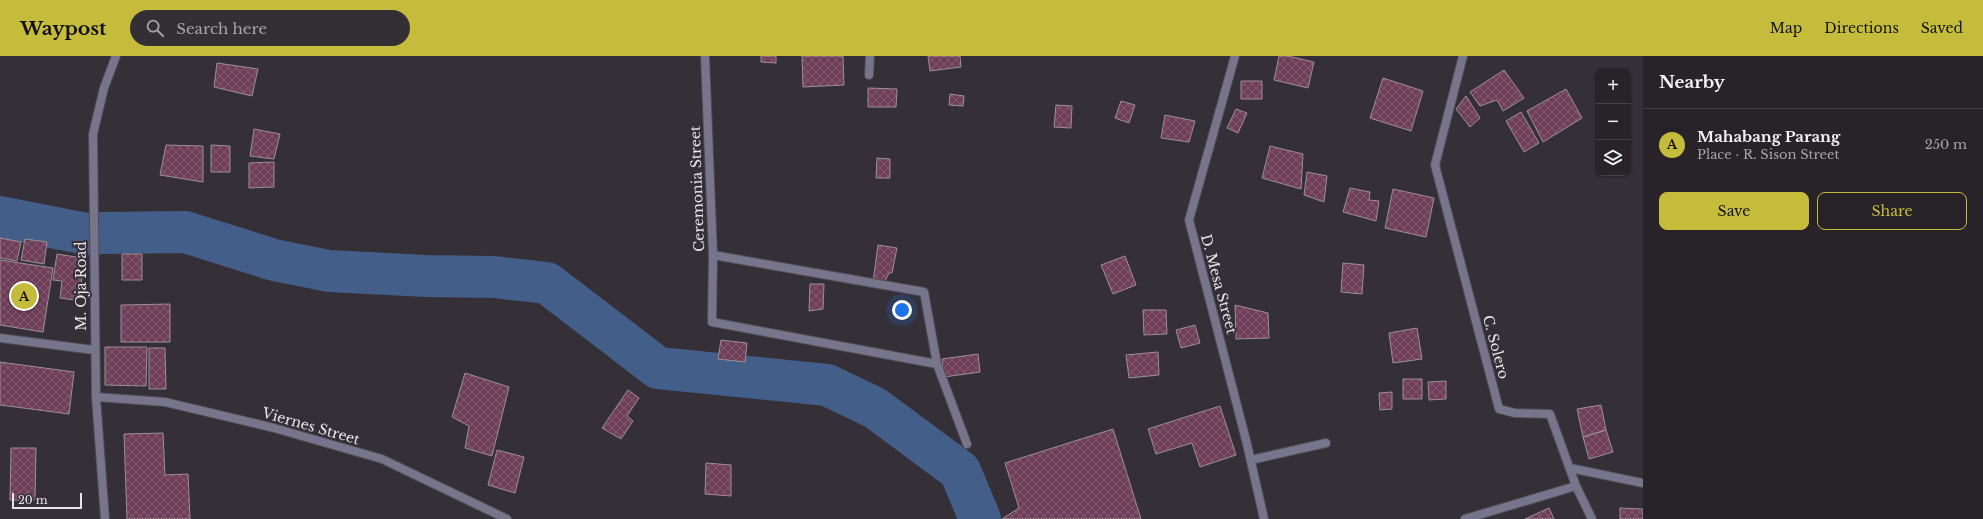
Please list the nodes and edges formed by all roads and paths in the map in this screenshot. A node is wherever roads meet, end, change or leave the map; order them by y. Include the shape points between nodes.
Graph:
1 (116, 56) edge
2 (705, 56) edge
3 (870, 56) edge
4 (1235, 56) edge
5 (1463, 56) edge
6 (869, 75) dead end
7 (713, 255) junction
8 (0, 338) edge
9 (94, 350) junction
10 (937, 364) junction
11 (96, 397) junction
12 (1326, 443) dead end
13 (967, 444) dead end
14 (1251, 460) junction
15 (1570, 468) junction
16 (1643, 483) edge
17 (1576, 486) junction
18 (105, 519) edge
19 (507, 519) edge
20 (1264, 519) edge
21 (1465, 519) edge
22 (1592, 519) edge

1 - 9 street, M. Oja Road via 104,88 93,134
2 - 7 street, Ceremonia Street
3 - 6 street
4 - 14 street, D. Mesa Street via 1189,220
5 - 15 street, C. Solero via 1435,165 1499,409 1516,413 1550,414
7 - 10 street via 924,292
7 - 10 street, Ceremonia Street via 712,322
8 - 9 street
9 - 11 street, M. Oja Road
10 - 13 street
11 - 18 street, M. Oja Road
11 - 19 street, Viernes Street via 165,402 274,428 382,459
12 - 14 street
14 - 20 street, D. Mesa Street
15 - 16 street
15 - 17 street, C. Solero
17 - 21 street
17 - 22 street, C. Solero

